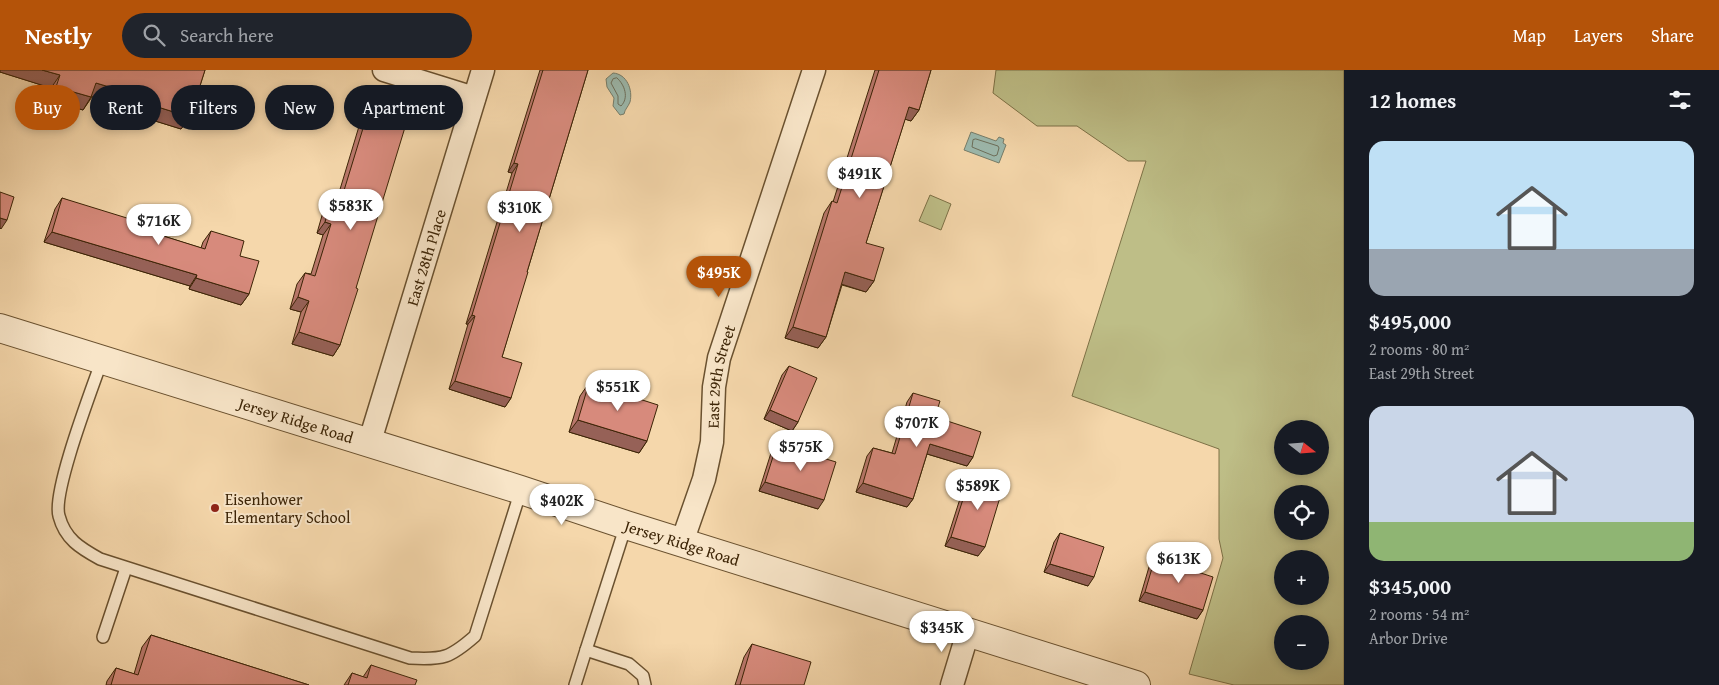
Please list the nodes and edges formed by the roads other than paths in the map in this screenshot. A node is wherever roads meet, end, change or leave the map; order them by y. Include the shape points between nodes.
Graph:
1 (384, 70) edge
2 (482, 70) edge
3 (814, 70) edge
4 (474, 98) junction
5 (0, 328) edge
6 (102, 360) junction
7 (369, 444) junction
8 (521, 490) junction
9 (626, 525) junction
10 (682, 542) junction
11 (126, 568) junction
12 (968, 632) junction
13 (103, 637) dead end
14 (586, 650) junction
15 (575, 685) edge
16 (645, 685) edge
17 (952, 685) edge
18 (1136, 685) edge

1 - 4 street
2 - 4 street, East 28th Place
3 - 10 street, East 29th Street via 719,358 714,387 712,442 704,479
4 - 7 street, East 28th Place
5 - 6 street, Jersey Ridge Road
6 - 7 street, Jersey Ridge Road
6 - 11 lane via 66,469 58,514 78,547
7 - 8 street, Jersey Ridge Road
8 - 9 street, Jersey Ridge Road
8 - 11 lane via 475,636 443,658 410,658
9 - 10 street, Jersey Ridge Road
9 - 14 lane
10 - 12 street, Jersey Ridge Road
11 - 13 lane
12 - 17 street
12 - 18 street, Jersey Ridge Road
14 - 15 lane
14 - 16 lane via 629,664 644,676

